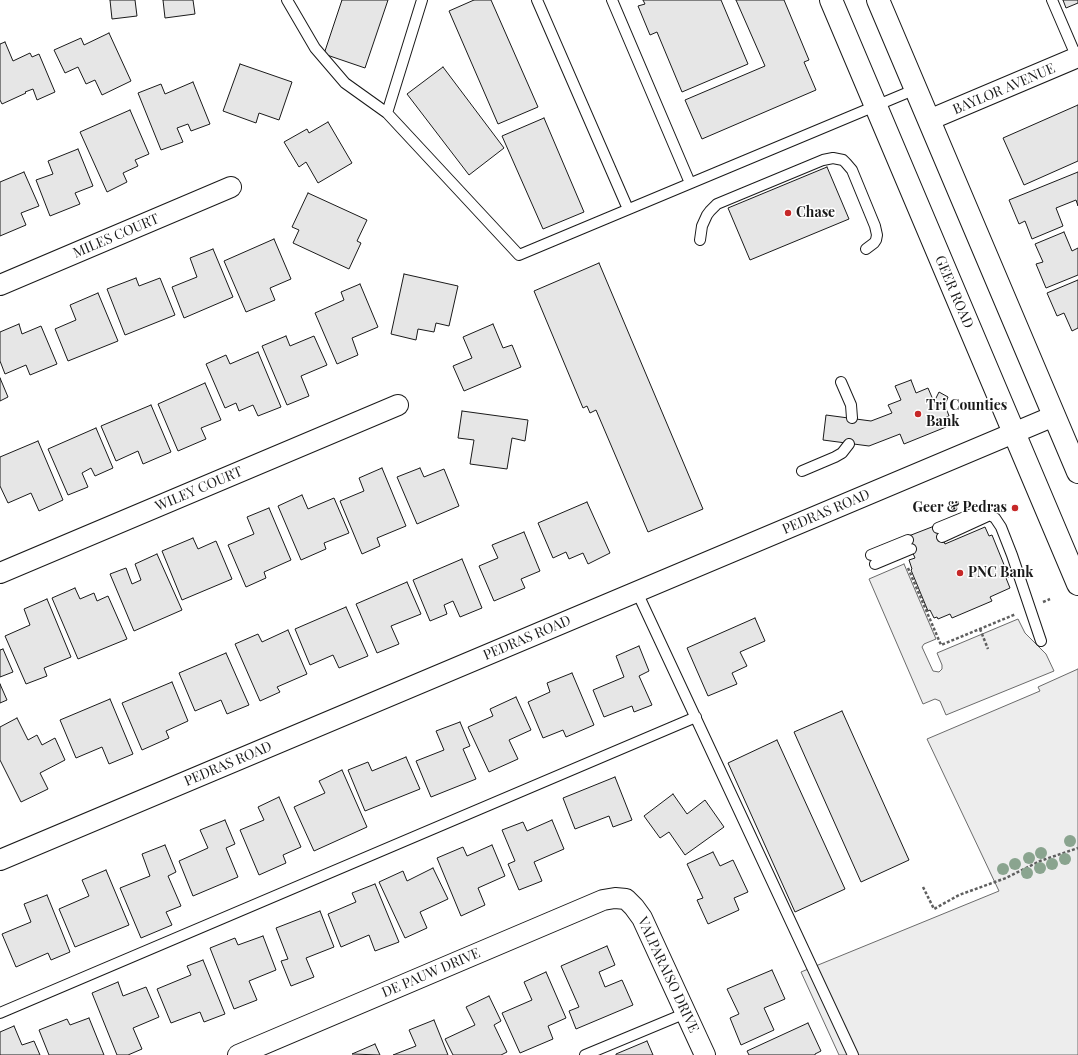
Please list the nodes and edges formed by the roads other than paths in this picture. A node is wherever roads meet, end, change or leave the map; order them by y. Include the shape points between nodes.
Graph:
1 (287, 0) edge
2 (422, 0) edge
3 (537, 0) edge
4 (612, 0) edge
5 (831, 0) edge
6 (878, 0) edge
7 (1052, 0) edge
8 (1077, 58) edge
9 (916, 89) junction
10 (876, 106) junction
11 (387, 113) junction
12 (929, 120) junction
13 (690, 183) junction
14 (231, 187) dead end
15 (628, 209) junction
16 (700, 240) dead end
17 (866, 249) dead end
18 (0, 285) edge
19 (841, 382) dead end
20 (398, 405) dead end
21 (1054, 416) junction
22 (852, 418) dead end
23 (1014, 433) junction
24 (849, 444) dead end
25 (802, 471) dead end
26 (1078, 472) edge
27 (940, 532) dead end
28 (909, 545) dead end
29 (873, 560) dead end
30 (0, 573) edge
31 (1078, 584) edge
32 (637, 592) junction
33 (1042, 641) dead end
34 (696, 717) junction
35 (2, 856) edge
36 (626, 899) joint
37 (0, 1013) edge
38 (686, 1013) junction
39 (238, 1055) edge
40 (585, 1055) edge
41 (705, 1055) edge
42 (853, 1055) edge

1 - 11 lane via 315,48 345,83
2 - 11 lane
3 - 15 lane
4 - 13 lane
5 - 10 main road, GEER ROAD
6 - 9 main road
7 - 8 lane
8 - 12 street, BAYLOR AVENUE
9 - 10 lane
9 - 12 main road
10 - 13 lane
10 - 23 main road, GEER ROAD
11 - 15 lane via 519,255
12 - 21 main road
13 - 15 lane
14 - 18 street, MILES COURT
16 - 17 lane via 707,215 717,204 833,158 843,160 852,170 875,226 876,240
19 - 22 lane via 851,405
20 - 30 street, WILEY COURT
21 - 23 street, PEDRAS ROAD
21 - 26 main road
23 - 31 main road, GEER ROAD
23 - 32 street, PEDRAS ROAD
24 - 25 lane via 842,453
27 - 33 lane via 977,512 986,513 994,518 1001,527 1012,555
28 - 29 lane
32 - 34 lane
32 - 35 street, PEDRAS ROAD
34 - 37 lane
34 - 42 lane
36 - 38 street, VALPARAISO DRIVE via 642,918
36 - 39 street, DE PAUW DRIVE via 603,900
38 - 40 lane
38 - 41 street, VALPARAISO DRIVE

